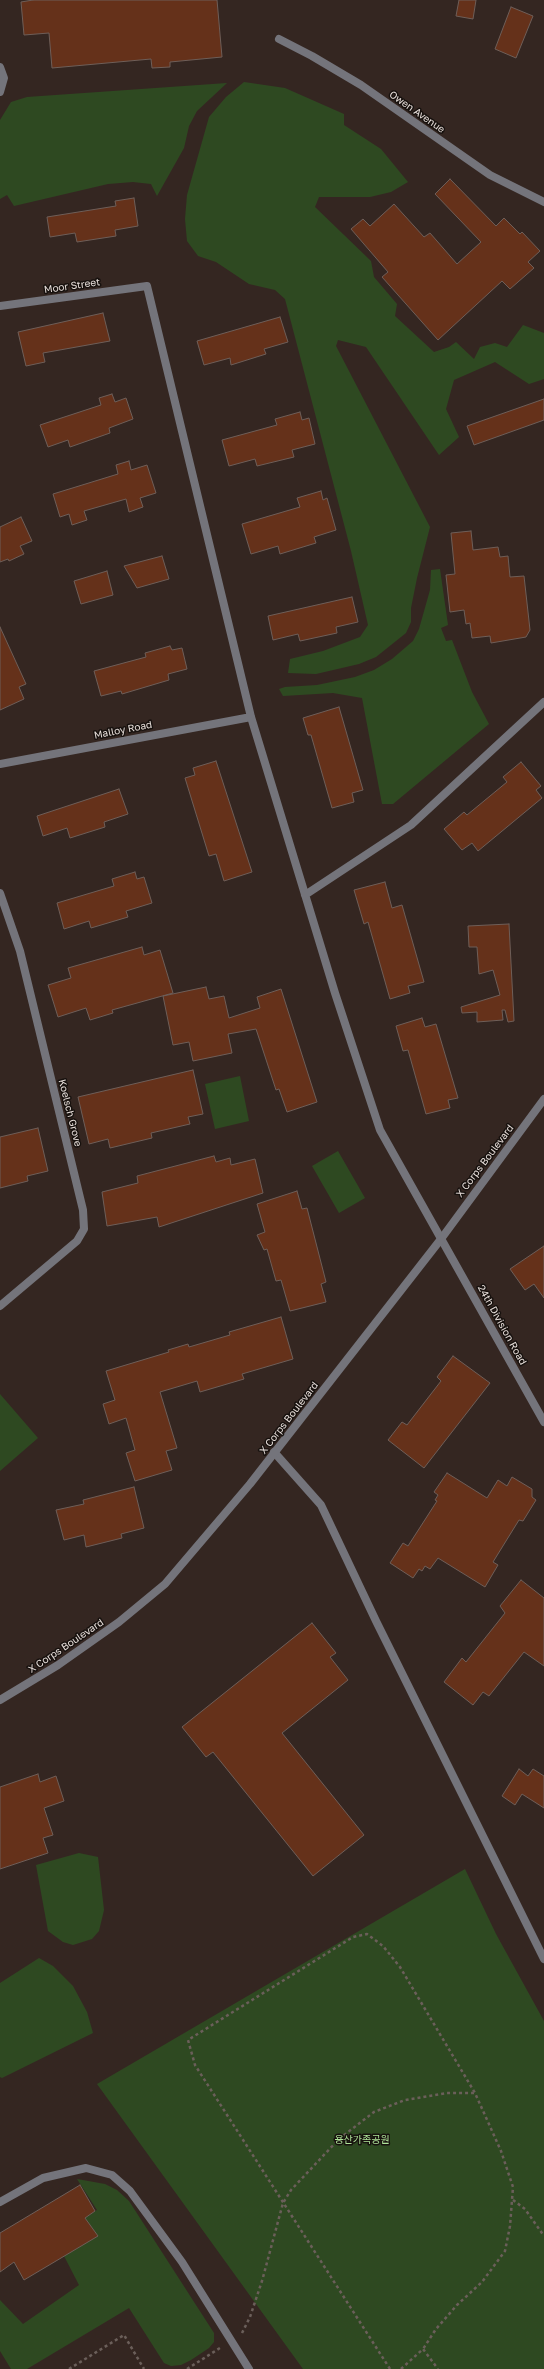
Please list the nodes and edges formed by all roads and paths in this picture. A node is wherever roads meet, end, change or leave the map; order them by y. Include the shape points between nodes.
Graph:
1 (279, 39) dead end
2 (0, 67) edge
3 (0, 92) edge
4 (544, 202) edge
5 (147, 286) joint
6 (0, 306) edge
7 (544, 702) edge
8 (251, 717) junction
9 (0, 764) edge
10 (0, 893) edge
11 (305, 895) junction
12 (544, 1099) edge
13 (440, 1239) junction
14 (0, 1306) edge
15 (544, 1422) edge
16 (274, 1452) junction
17 (0, 1700) edge
18 (544, 1959) edge
19 (474, 2093) junction
20 (512, 2199) junction
21 (0, 2202) edge
22 (283, 2203) junction
23 (544, 2236) edge
24 (230, 2341) junction
25 (423, 2349) junction
26 (69, 2369) edge
27 (144, 2369) edge
28 (187, 2369) edge
29 (249, 2369) edge
30 (390, 2369) edge
31 (401, 2369) edge
32 (438, 2369) edge

1 - 4 street, Owen Avenue via 361,85 490,174
2 - 3 street via 4,78
5 - 6 street, Moor Street
5 - 8 street, 24th Division Road
7 - 11 street via 411,825
8 - 9 street, Malloy Road
8 - 11 street, 24th Division Road
10 - 14 street, Koelsch Grove via 22,963 83,1210 84,1229 77,1241
11 - 13 street, 24th Division Road via 380,1130
12 - 13 street, X Corps Boulevard
13 - 15 street, 24th Division Road
13 - 16 street, X Corps Boulevard
16 - 17 street, X Corps Boulevard via 165,1584 119,1622 58,1665
16 - 18 street via 321,1506
19 - 20 path via 501,2151 513,2187
19 - 22 path via 447,2093 406,2100 374,2112 339,2138 291,2190
19 - 22 path via 400,1967 383,1946 367,1934 353,1937 188,2040 195,2065
20 - 23 path via 525,2209
20 - 25 path via 505,2251 482,2282 436,2329
21 - 24 street via 44,2178 86,2168 112,2175 130,2191 182,2262
22 - 24 path via 250,2318 243,2333
22 - 30 path
24 - 28 path
24 - 29 street
25 - 31 path
25 - 32 path
26 - 27 path via 124,2335

